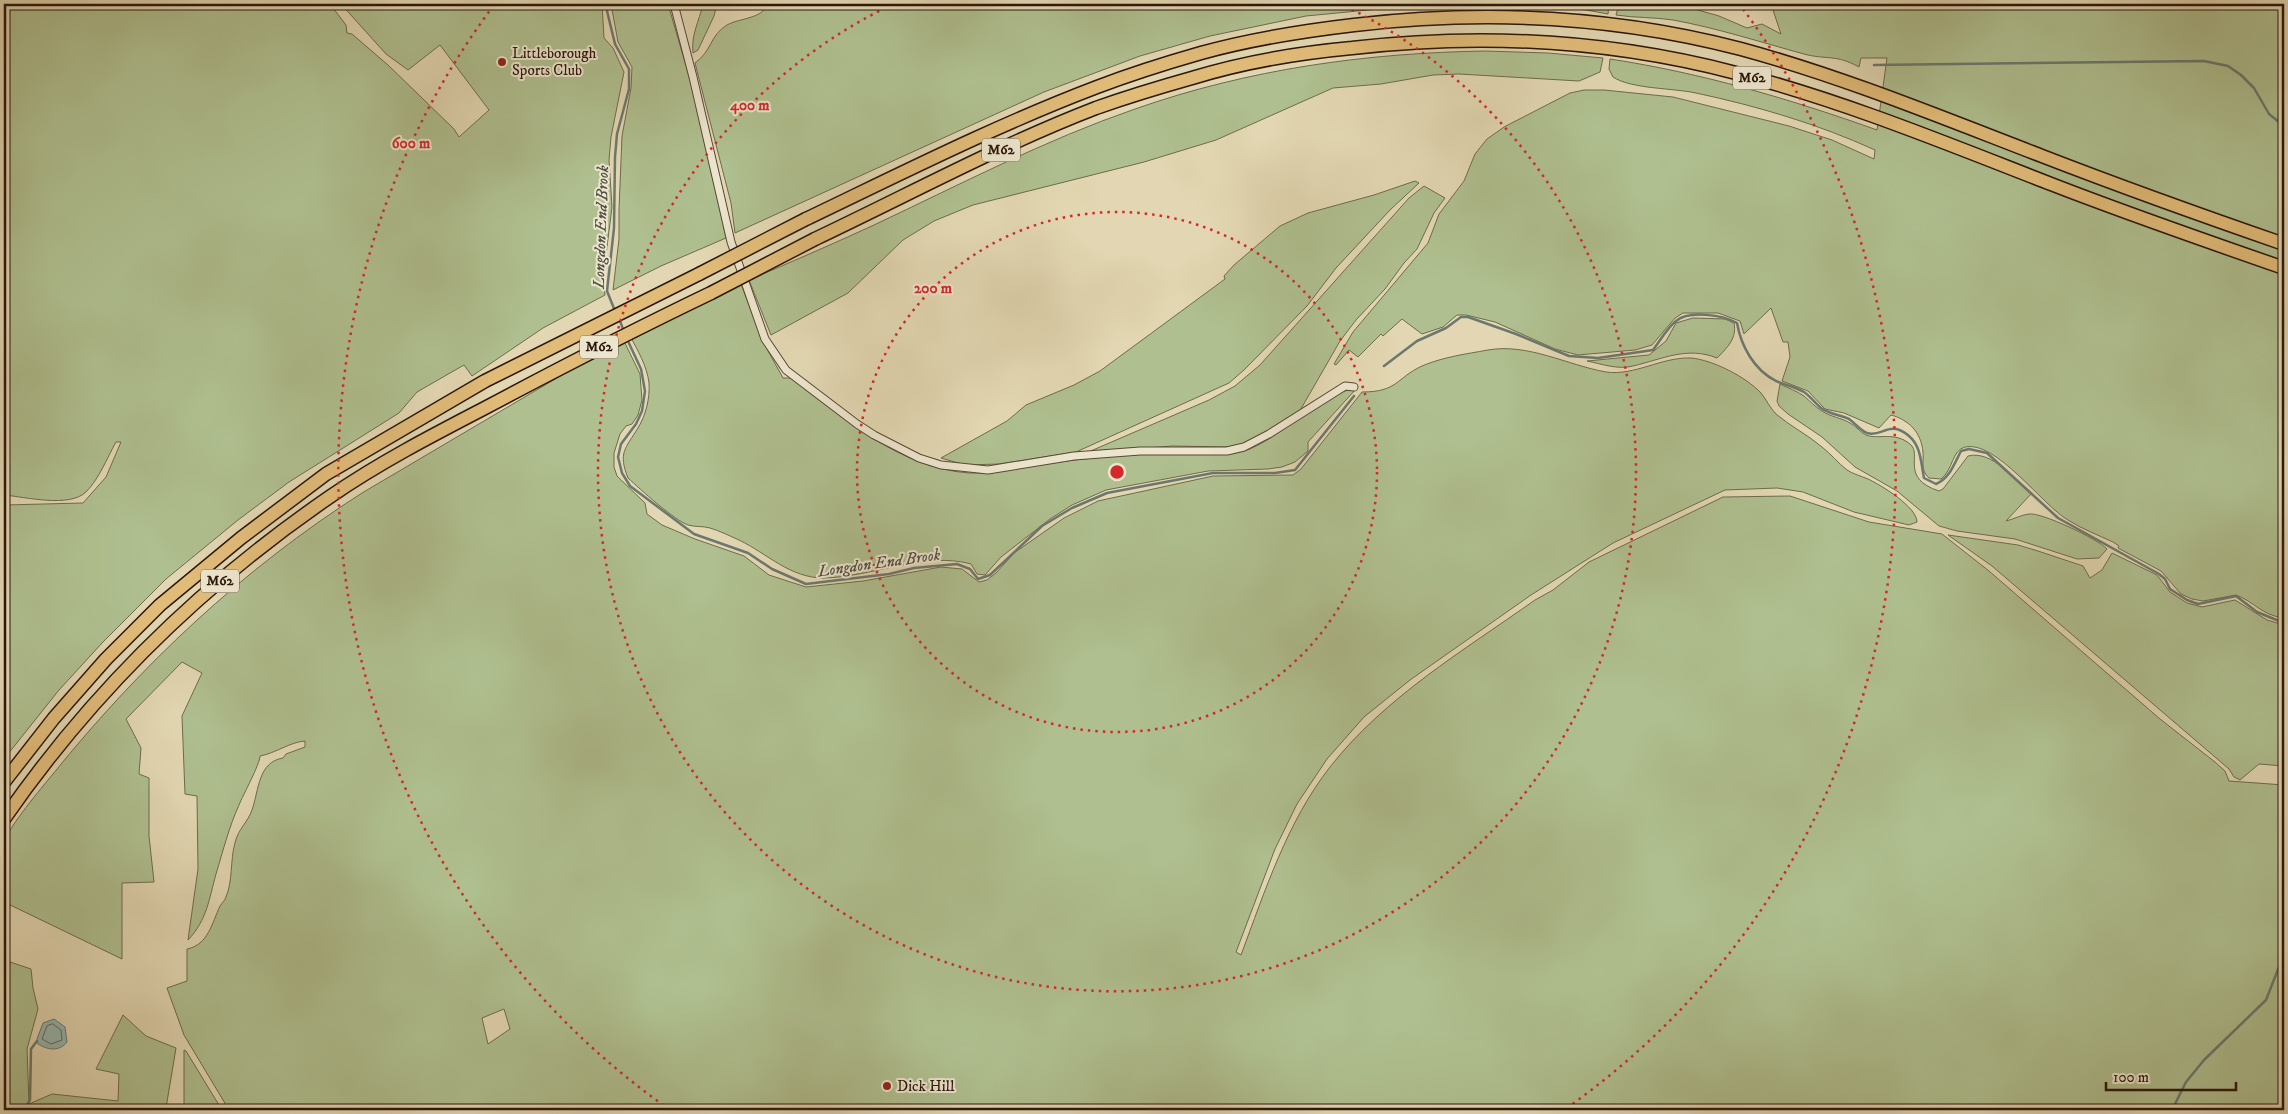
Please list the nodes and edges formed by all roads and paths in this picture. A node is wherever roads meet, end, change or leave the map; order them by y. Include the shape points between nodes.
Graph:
1 (674, 4) edge
2 (2284, 244) edge
3 (2284, 268) edge
4 (1354, 387) dead end
5 (4, 782) edge
6 (4, 819) edge

1 - 4 street via 731,242 765,339 786,370 874,435 919,458 941,465 988,470 1074,456 1140,451 1226,451 1244,447 1269,434 1346,386
2 - 5 highway, M62, bridge via 2133,191 1881,95 1740,49 1652,30 1582,22 1484,17 1414,18 1303,31 1205,52 1100,86 998,128 806,219 485,381 326,474 240,538 160,604 54,718
3 - 6 highway, M62, bridge via 2128,214 1830,102 1736,73 1610,48 1488,39 1410,41 1300,53 1194,77 1053,126 815,239 489,405 332,495 254,552 175,619 64,740

